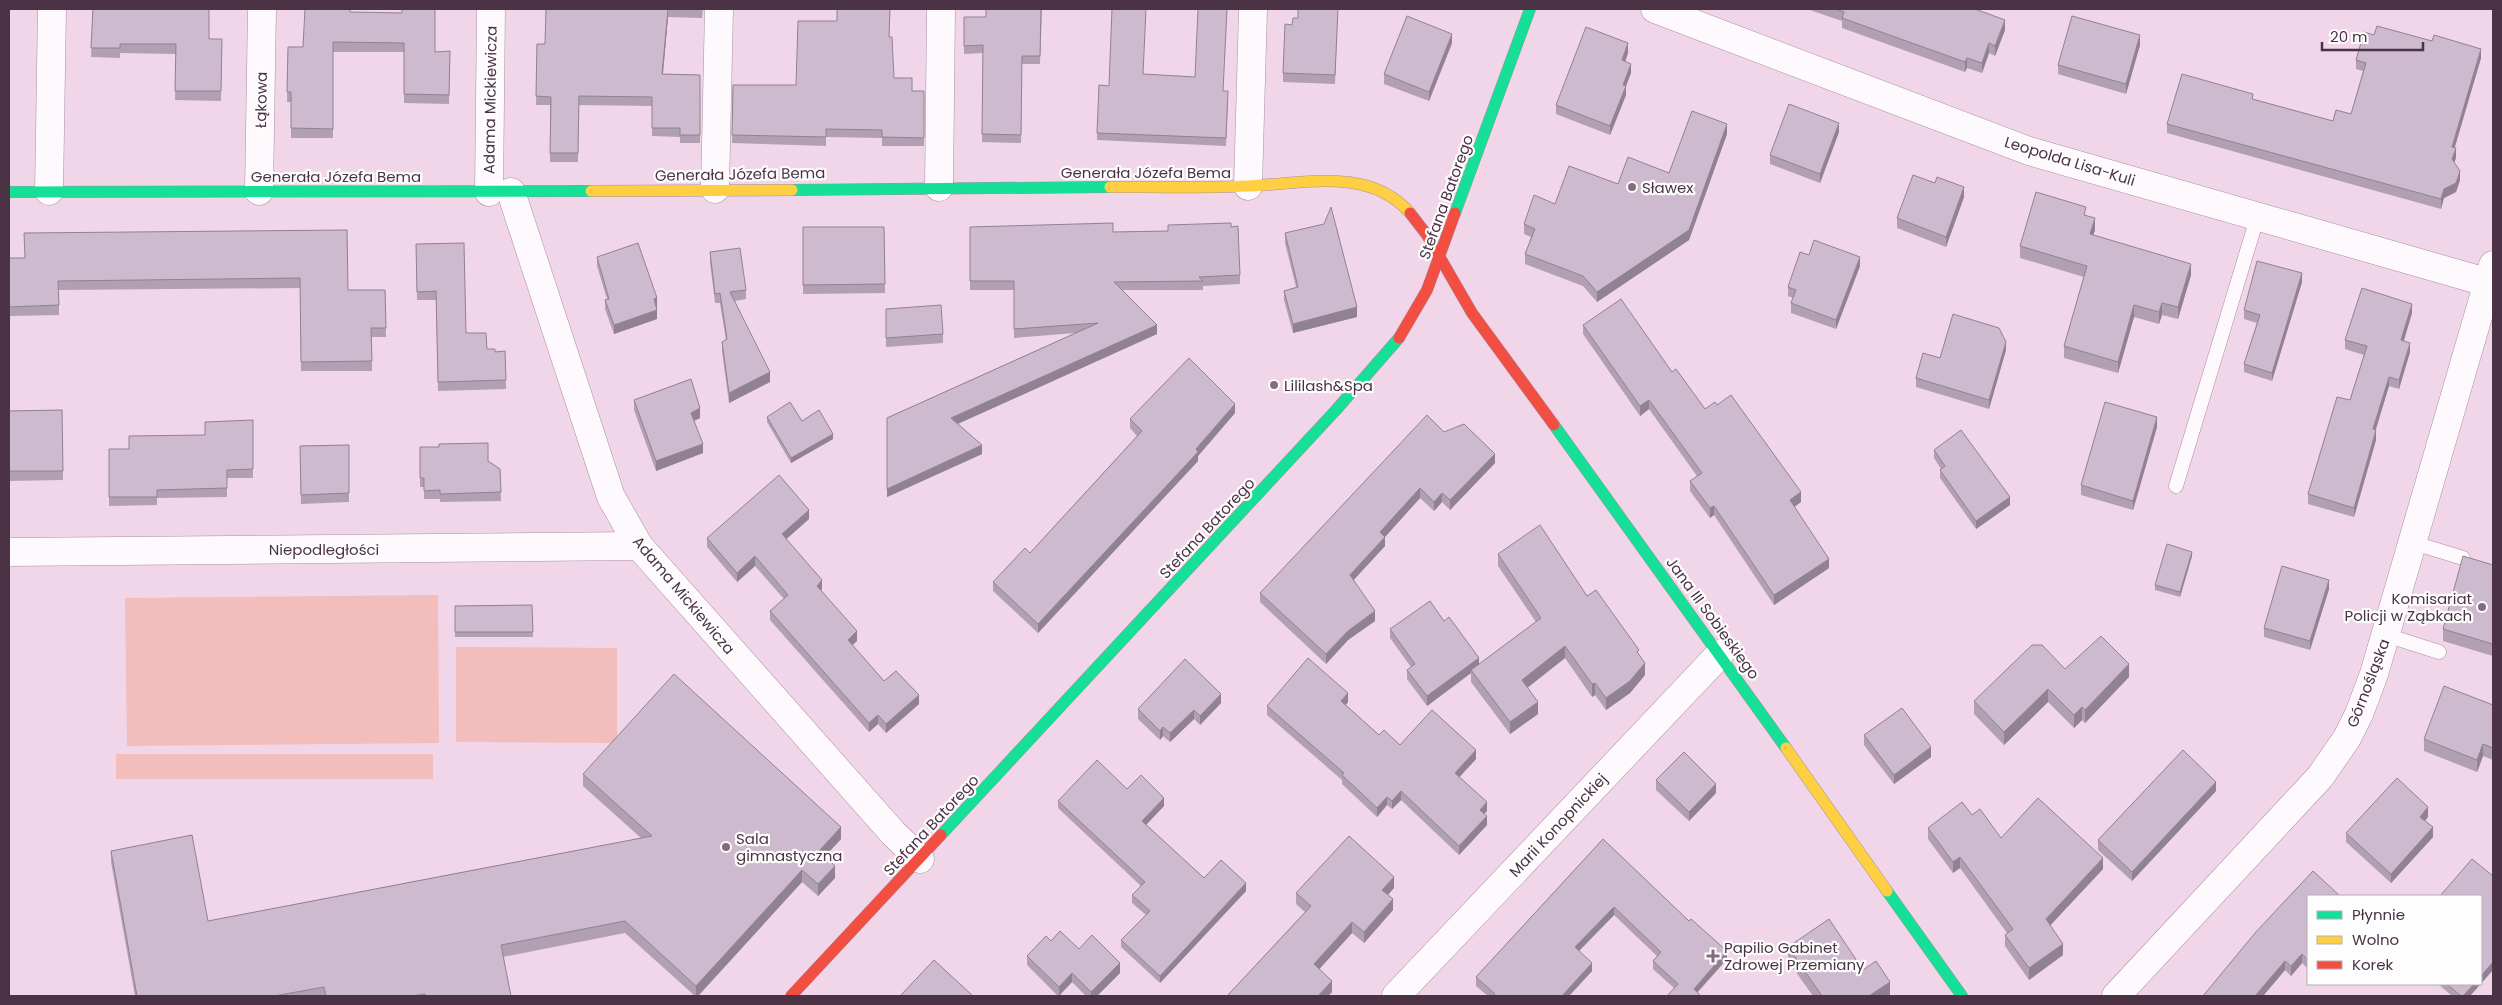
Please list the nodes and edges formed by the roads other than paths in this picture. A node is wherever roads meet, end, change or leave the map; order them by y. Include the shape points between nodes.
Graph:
1 (52, 9) edge
2 (262, 9) edge
3 (491, 9) edge
4 (719, 9) edge
5 (941, 9) edge
6 (1253, 9) edge
7 (1530, 9) edge
8 (1655, 9) edge
9 (1248, 186) junction
10 (939, 187) junction
11 (715, 189) junction
12 (49, 191) junction
13 (259, 191) junction
14 (9, 192) edge
15 (500, 192) junction
16 (2258, 215) junction
17 (1439, 258) junction
18 (2492, 277) edge
19 (2176, 486) dead end
20 (2414, 543) junction
21 (639, 546) junction
22 (9, 552) edge
23 (2463, 558) edge
24 (2386, 635) junction
25 (2439, 652) dead end
26 (1720, 654) junction
27 (920, 859) junction
28 (791, 996) edge
29 (1396, 996) edge
30 (1962, 996) edge
31 (2116, 996) edge

1 - 12 street
2 - 13 street, Łąkowa
3 - 15 street, Adama Mickiewicza
4 - 11 street
5 - 10 street
6 - 9 street
7 - 17 street, Stefana Batorego
8 - 16 street, Leopolda Lisa-Kuli via 2029,151
9 - 10 street, Generała Józefa Bema
9 - 17 street, Generała Józefa Bema via 1348,181 1372,188 1397,201 1415,219
10 - 11 street, Generała Józefa Bema
11 - 15 street, Generała Józefa Bema
12 - 13 street, Generała Józefa Bema
12 - 14 street, Generała Józefa Bema
13 - 15 street, Generała Józefa Bema
15 - 21 street, Adama Mickiewicza via 612,497
16 - 18 street, Leopolda Lisa-Kuli
16 - 19 lane
17 - 26 street, Jana III Sobieskiego via 1467,306
17 - 27 street, Stefana Batorego via 1427,290 1397,342
18 - 20 street, Górnośląska
20 - 23 lane
20 - 24 street, Górnośląska
21 - 22 street, Niepodległości
21 - 27 street, Adama Mickiewicza via 893,833
24 - 25 lane
24 - 31 street, Górnośląska via 2359,714 2347,738 2320,776
26 - 29 street, Marii Konopnickiej
26 - 30 street, Jana III Sobieskiego
27 - 28 street, Stefana Batorego

